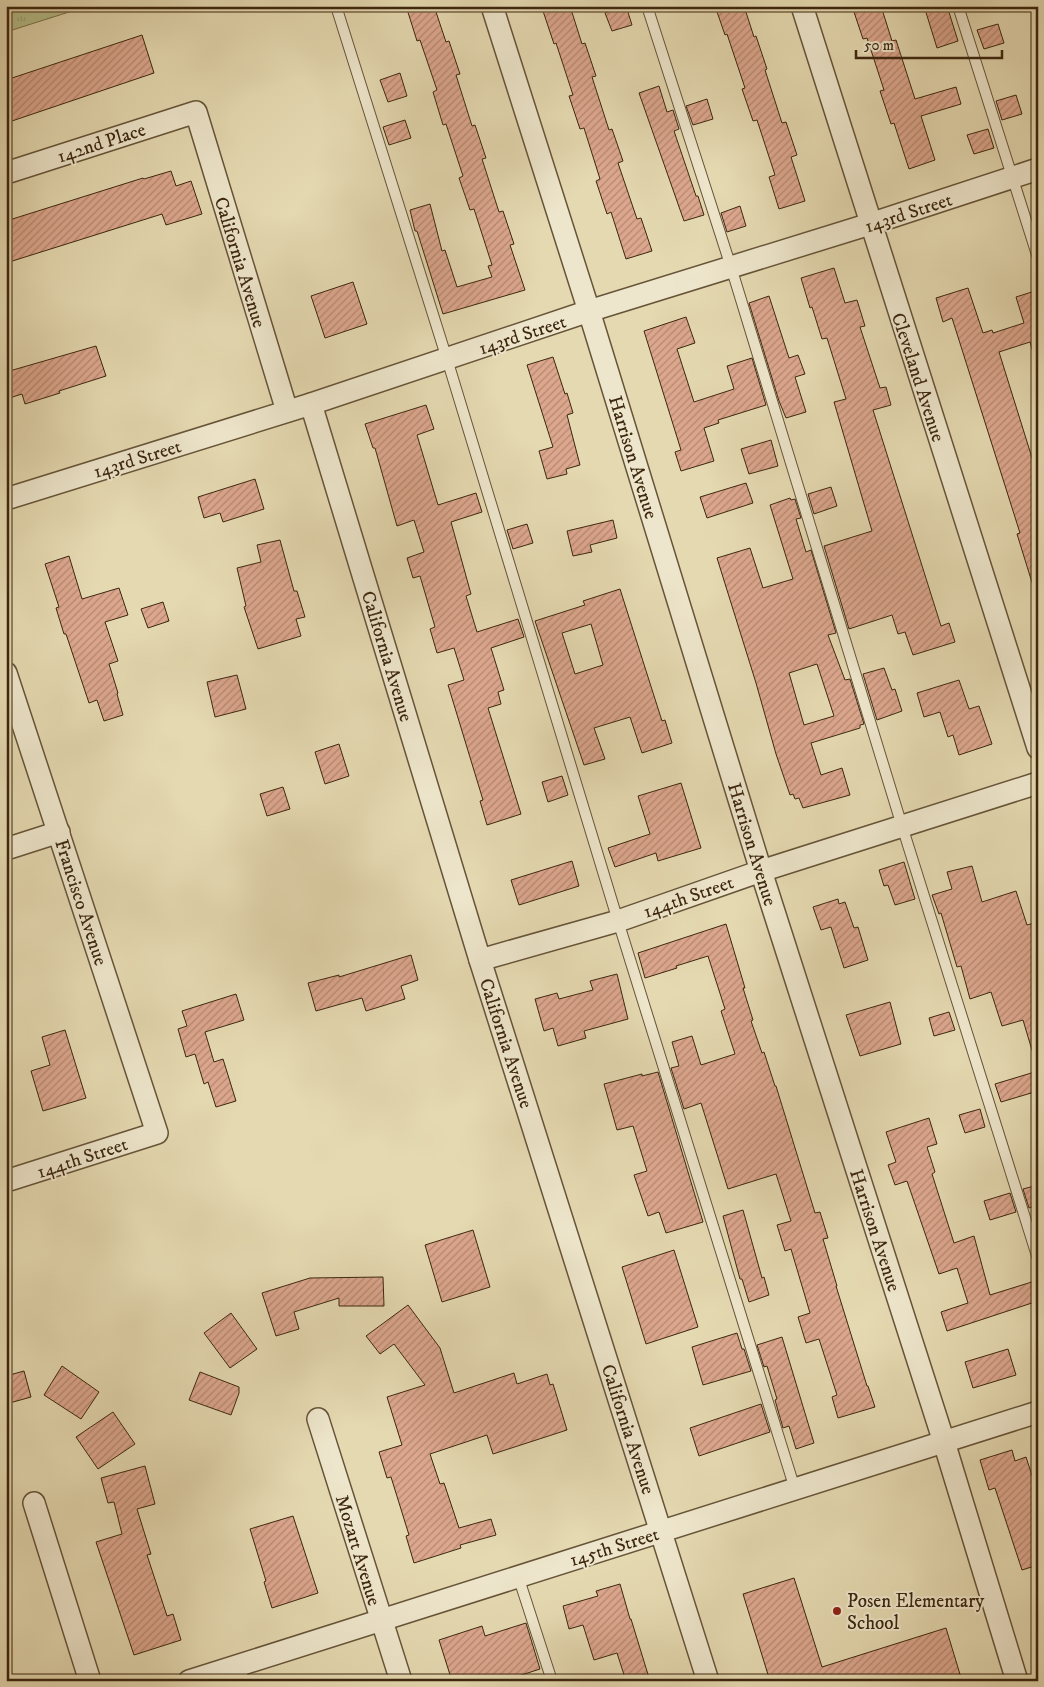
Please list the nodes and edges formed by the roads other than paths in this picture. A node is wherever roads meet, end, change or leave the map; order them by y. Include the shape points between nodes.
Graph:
1 (336, 6) edge
2 (492, 6) edge
3 (647, 6) edge
4 (802, 6) edge
5 (958, 6) edge
6 (196, 112) joint
7 (1038, 169) edge
8 (6, 173) edge
9 (1013, 177) junction
10 (870, 224) junction
11 (1038, 258) edge
12 (731, 267) junction
13 (589, 311) junction
14 (447, 358) junction
15 (311, 404) junction
16 (287, 411) junction
17 (6, 499) edge
18 (6, 673) edge
19 (1038, 748) edge
20 (1038, 783) edge
21 (902, 826) junction
22 (59, 832) junction
23 (6, 848) edge
24 (761, 871) junction
25 (618, 921) junction
26 (480, 960) junction
27 (157, 1132) joint
28 (6, 1181) edge
29 (1038, 1259) edge
30 (1038, 1412) edge
31 (318, 1419) dead end
32 (944, 1442) junction
33 (795, 1489) junction
34 (34, 1503) dead end
35 (661, 1532) junction
36 (518, 1576) junction
37 (381, 1620) junction
38 (241, 1673) edge
39 (90, 1681) edge
40 (189, 1681) edge
41 (401, 1681) edge
42 (552, 1681) edge
43 (708, 1681) edge
44 (1018, 1681) edge

1 - 14 lane
2 - 13 street, Harrison Avenue
3 - 12 lane
4 - 10 street, Cleveland Avenue
5 - 9 lane
6 - 8 street, 142nd Place
6 - 16 street, California Avenue
7 - 9 street, 143rd Street
9 - 10 street, 143rd Street
9 - 11 lane
10 - 12 street, 143rd Street
10 - 19 street, Cleveland Avenue
12 - 13 street, 143rd Street
12 - 21 lane
13 - 14 street, 143rd Street
13 - 24 street, Harrison Avenue
14 - 15 street, 143rd Street
14 - 25 lane
15 - 16 street, 143rd Street
15 - 26 street, California Avenue
16 - 17 street, 143rd Street
18 - 22 street, Francisco Avenue
20 - 21 street, 144th Street
21 - 24 street, 144th Street
21 - 29 lane
22 - 23 street
22 - 27 street, Francisco Avenue
24 - 25 street, 144th Street
24 - 32 street, Harrison Avenue
25 - 26 street, 144th Street
25 - 33 lane
26 - 35 street, California Avenue
27 - 28 street, 144th Street
30 - 32 street, 145th Street
31 - 37 street, Mozart Avenue
32 - 33 street, 145th Street
32 - 44 street, Harrison Avenue
33 - 35 street, 145th Street
34 - 39 street
35 - 36 street, 145th Street
35 - 43 street, California Avenue
36 - 37 street, 145th Street
36 - 42 lane
37 - 38 street, 145th Street
37 - 41 street, Mozart Avenue
38 - 40 street, 145th Street

